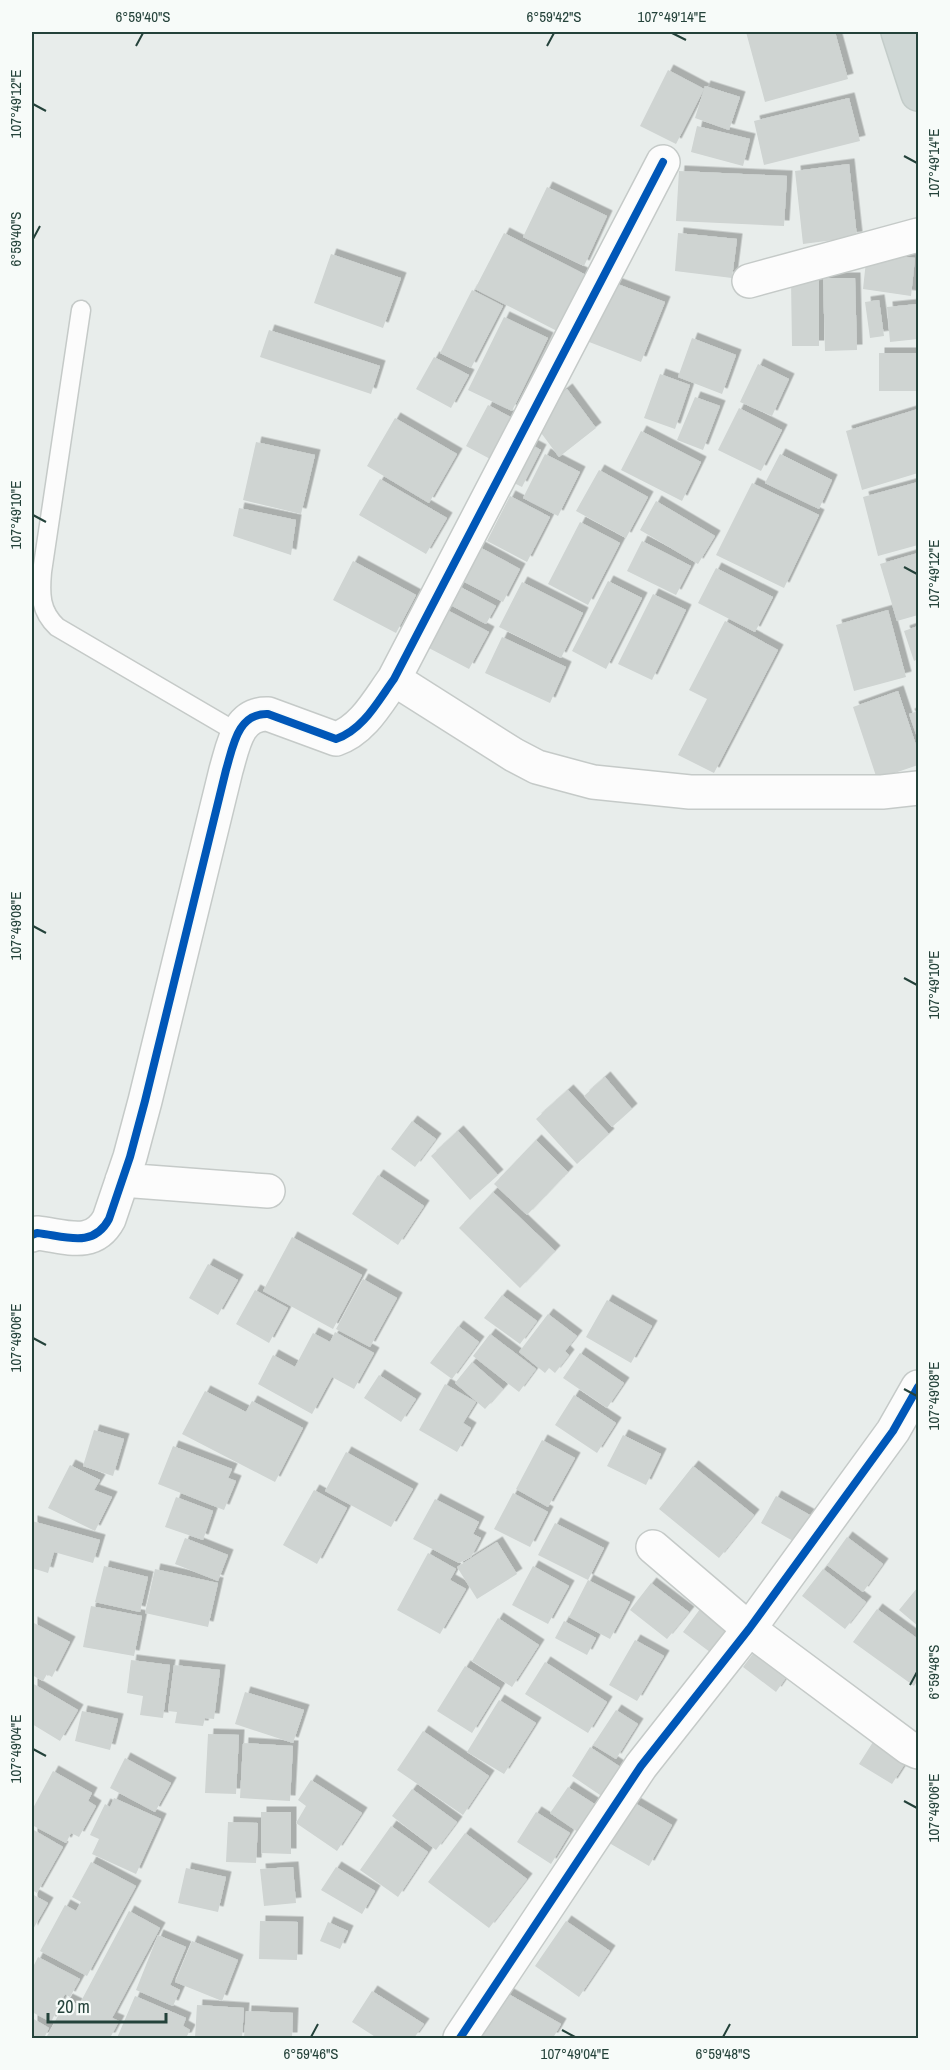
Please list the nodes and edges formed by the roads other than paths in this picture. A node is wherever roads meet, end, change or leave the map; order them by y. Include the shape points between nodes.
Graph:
1 (898, 32) edge
2 (918, 94) edge
3 (663, 162) dead end
4 (918, 235) edge
5 (749, 281) dead end
6 (81, 310) dead end
7 (394, 680) junction
8 (238, 733) junction
9 (918, 788) edge
10 (122, 1180) junction
11 (268, 1191) dead end
12 (32, 1235) edge
13 (918, 1387) edge
14 (653, 1547) dead end
15 (749, 1629) junction
16 (918, 1752) edge
17 (460, 2038) edge

1 - 2 main road
3 - 7 street
4 - 5 street
6 - 8 lane via 42,572 42,605 47,618 57,627
7 - 8 street via 363,722 336,739 268,714 251,718
7 - 9 street via 537,767 593,782 690,792 882,792
8 - 10 street via 146,1101
10 - 11 street
10 - 12 street via 100,1233 82,1239
13 - 15 street via 893,1431
14 - 15 street
15 - 16 street
15 - 17 street via 641,1766

